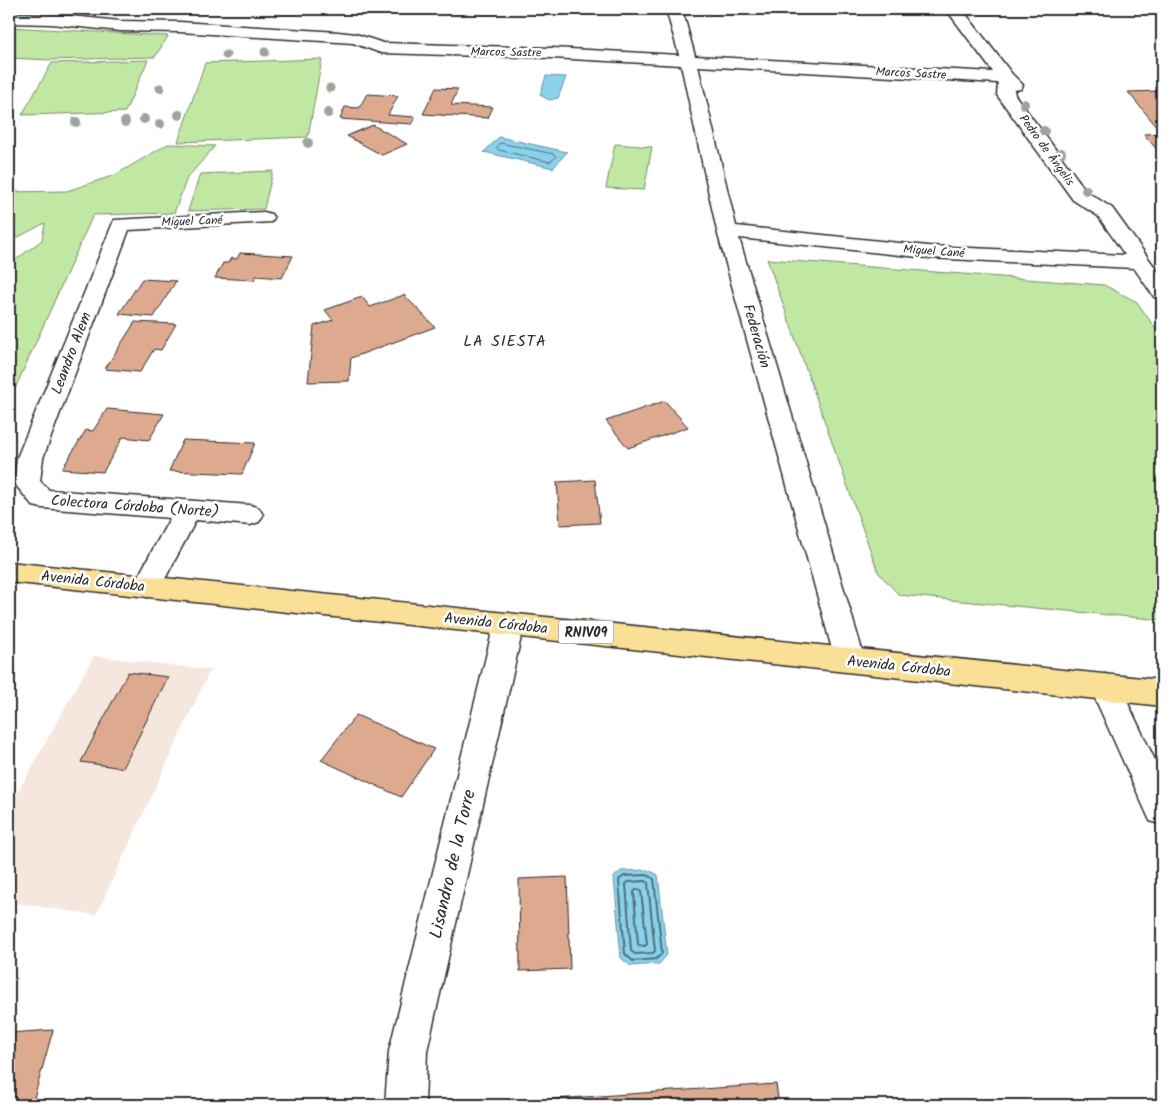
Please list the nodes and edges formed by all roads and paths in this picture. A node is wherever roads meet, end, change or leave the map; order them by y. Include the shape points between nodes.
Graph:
1 (674, 9) edge
2 (954, 9) edge
3 (54, 14) edge
4 (9, 18) edge
5 (689, 62) junction
6 (1006, 78) junction
7 (1028, 95) dead end
8 (1099, 189) dead end
9 (1105, 212) junction
10 (264, 218) dead end
11 (120, 224) joint
12 (727, 231) junction
13 (1140, 262) junction
14 (1162, 292) edge
15 (27, 483) joint
16 (188, 510) junction
17 (250, 515) dead end
18 (9, 572) edge
19 (146, 586) junction
20 (509, 624) junction
21 (850, 660) junction
22 (1105, 688) junction
23 (1162, 693) edge
24 (1162, 810) edge
25 (405, 1105) edge

1 - 5 street, Federación
2 - 6 street, Pedro de Ángelis
3 - 4 street, Marcos Sastre
3 - 5 street, Marcos Sastre via 120,26 338,37 381,48 552,53
5 - 6 street, Marcos Sastre
5 - 12 street, Federación
6 - 7 street, Pedro de Ángelis
6 - 9 street, Pedro de Ángelis via 1006,95 1080,196
8 - 9 street, Pedro de Ángelis via 1104,196
9 - 13 street, Pedro de Ángelis
10 - 11 street, Miguel Cané
11 - 15 street, Leandro Alem via 30,458
12 - 13 street, Miguel Cané via 928,252
12 - 21 street, Federación
13 - 14 street, Pedro de Ángelis
15 - 16 street, Colectora Córdoba (Norte) via 42,499
16 - 17 street, Colectora Córdoba (Norte)
16 - 19 street
18 - 19 main road, Avenida Córdoba / RN1V09
19 - 20 main road, Avenida Córdoba / RN1V09
20 - 21 main road, Avenida Córdoba / RN1V09
20 - 25 street, Lisandro de la Torre via 408,1052
21 - 22 main road, Avenida Córdoba / RN1V09
22 - 23 main road, Avenida Córdoba / RN1V09
22 - 24 street

